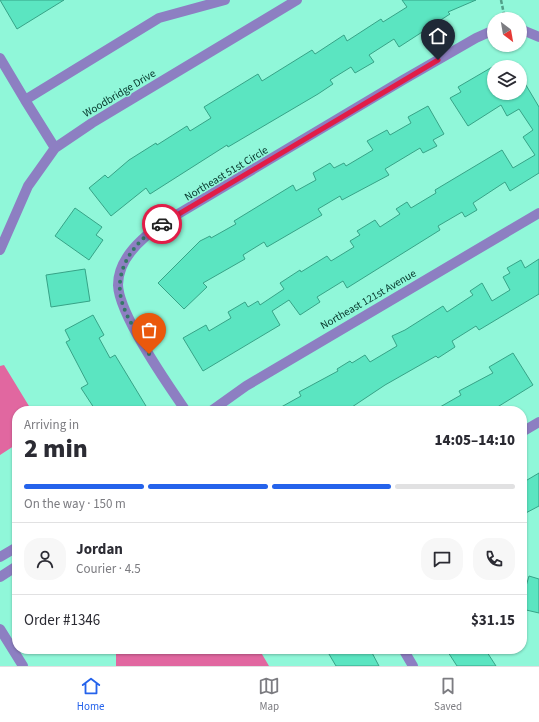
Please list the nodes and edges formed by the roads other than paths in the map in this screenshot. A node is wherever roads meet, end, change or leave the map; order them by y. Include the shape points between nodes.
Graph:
1 (225, 0) edge
2 (297, 0) edge
3 (527, 32) edge
4 (487, 33) edge
5 (539, 37) edge
6 (0, 58) edge
7 (25, 100) junction
8 (55, 148) junction
9 (539, 213) edge
10 (1, 244) edge
11 (183, 406) edge
12 (218, 406) edge
13 (539, 422) edge
14 (527, 429) edge
15 (12, 550) edge
16 (0, 557) edge
17 (12, 569) edge
18 (0, 577) edge
19 (0, 629) edge
20 (12, 648) edge
21 (16, 654) edge
22 (406, 654) edge
23 (23, 666) edge
24 (412, 666) edge

1 - 7 street via 159,18
2 - 8 street, Woodbridge Drive via 92,123
3 - 5 street
4 - 11 street, Northeast 51st Circle via 161,224 133,249 122,268 118,285 124,308 154,364
6 - 7 street
7 - 8 street
8 - 10 street, Woodbridge Drive via 28,186
9 - 12 street, Northeast 121st Avenue via 246,386
13 - 14 street
15 - 16 street
17 - 18 street
19 - 20 street
21 - 23 street
22 - 24 street

